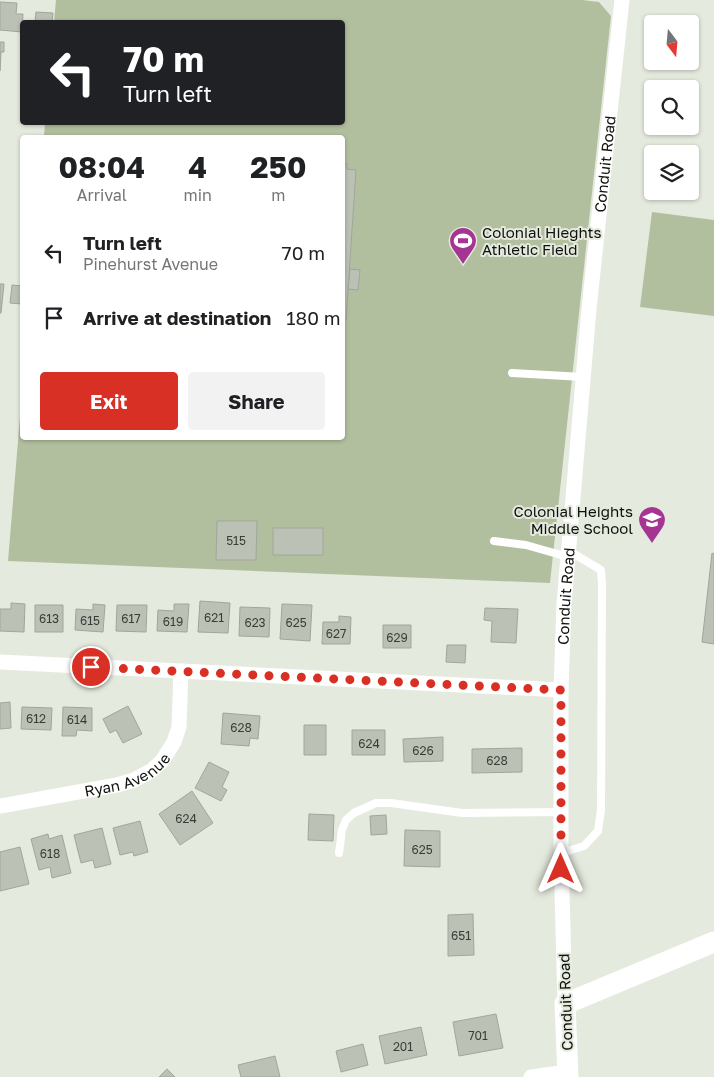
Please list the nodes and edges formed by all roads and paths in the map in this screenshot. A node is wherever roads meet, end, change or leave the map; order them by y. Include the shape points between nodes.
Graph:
1 (622, 0) edge
2 (512, 372) dead end
3 (583, 376) junction
4 (494, 541) dead end
5 (568, 554) junction
6 (0, 662) edge
7 (181, 671) junction
8 (561, 690) junction
9 (0, 806) edge
10 (561, 812) junction
11 (339, 853) dead end
12 (561, 853) junction
13 (714, 942) edge
14 (565, 1004) junction
15 (568, 1074) edge
16 (532, 1077) edge

1 - 3 street, Conduit Road
2 - 3 lane
3 - 5 street, Conduit Road
4 - 5 lane
5 - 8 street, Conduit Road
5 - 12 lane via 600,570 602,584 601,810 598,831 594,836 584,846
6 - 7 street
7 - 8 street
7 - 9 street, Ryan Avenue via 179,726 174,742 152,771 117,785
8 - 10 street, Conduit Road
10 - 11 lane via 462,813 376,803 346,820
10 - 12 street, Conduit Road
12 - 14 street, Conduit Road
13 - 14 street
14 - 15 street, Conduit Road
15 - 16 street

